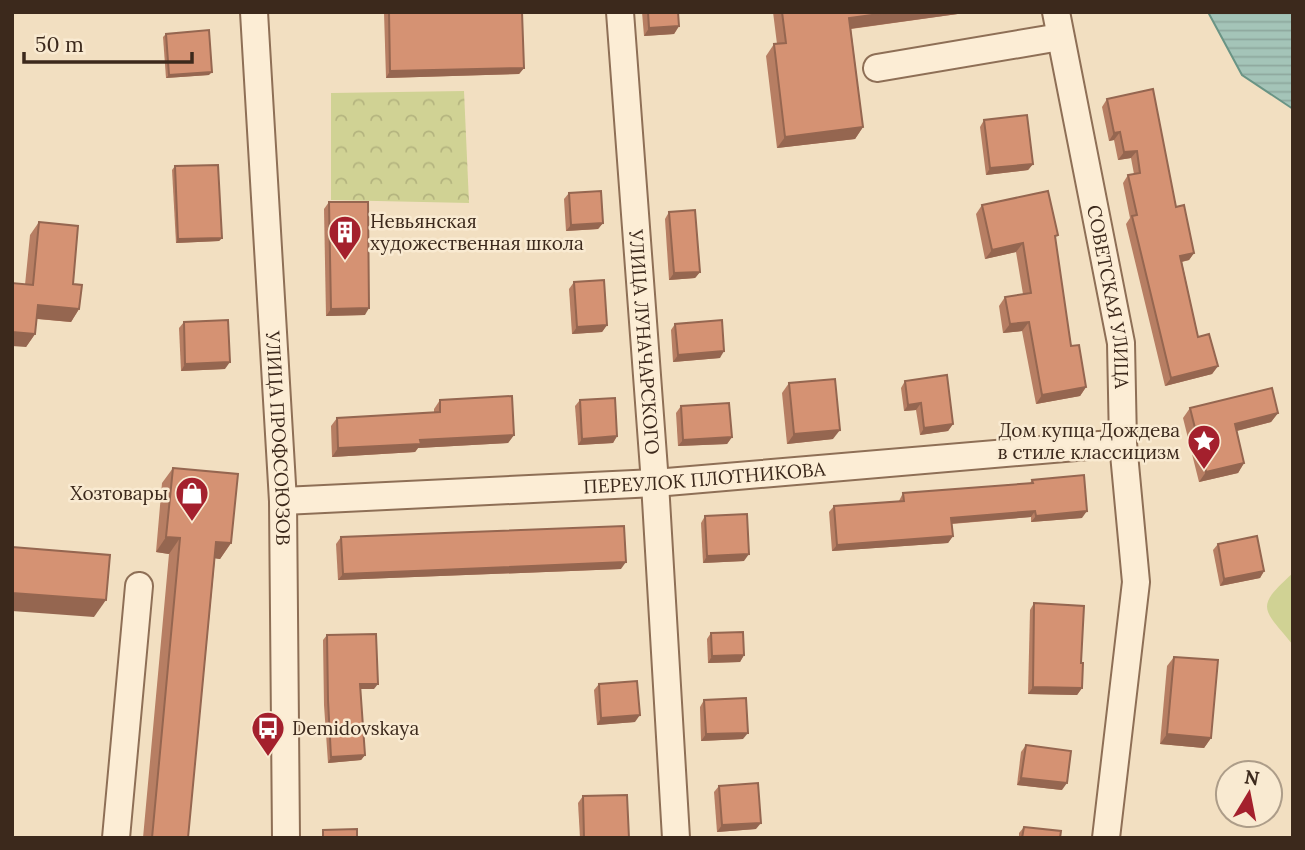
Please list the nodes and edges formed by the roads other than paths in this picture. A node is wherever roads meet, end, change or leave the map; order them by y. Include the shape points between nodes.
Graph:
1 (620, 12) edge
2 (1058, 24) edge
3 (255, 25) edge
4 (877, 68) dead end
5 (1123, 443) junction
6 (655, 483) junction
7 (283, 501) junction
8 (139, 586) dead end
9 (116, 838) edge
10 (286, 838) edge
11 (676, 838) edge
12 (1105, 838) edge

1 - 6 street, УЛИЦА ЛУНАЧАРСКОГО
2 - 4 street
2 - 5 street, СОВЕТСКАЯ УЛИЦА via 1121,343
3 - 7 street, УЛИЦА ПРОФСОЮЗОВ
5 - 6 street, ПЕРЕУЛОК ПЛОТНИКОВА
5 - 12 street, СОВЕТСКАЯ УЛИЦА via 1136,582
6 - 7 street, ПЕРЕУЛОК ПЛОТНИКОВА
6 - 11 street, УЛИЦА ЛУНАЧАРСКОГО
7 - 10 street, УЛИЦА ПРОФСОЮЗОВ
8 - 9 street

